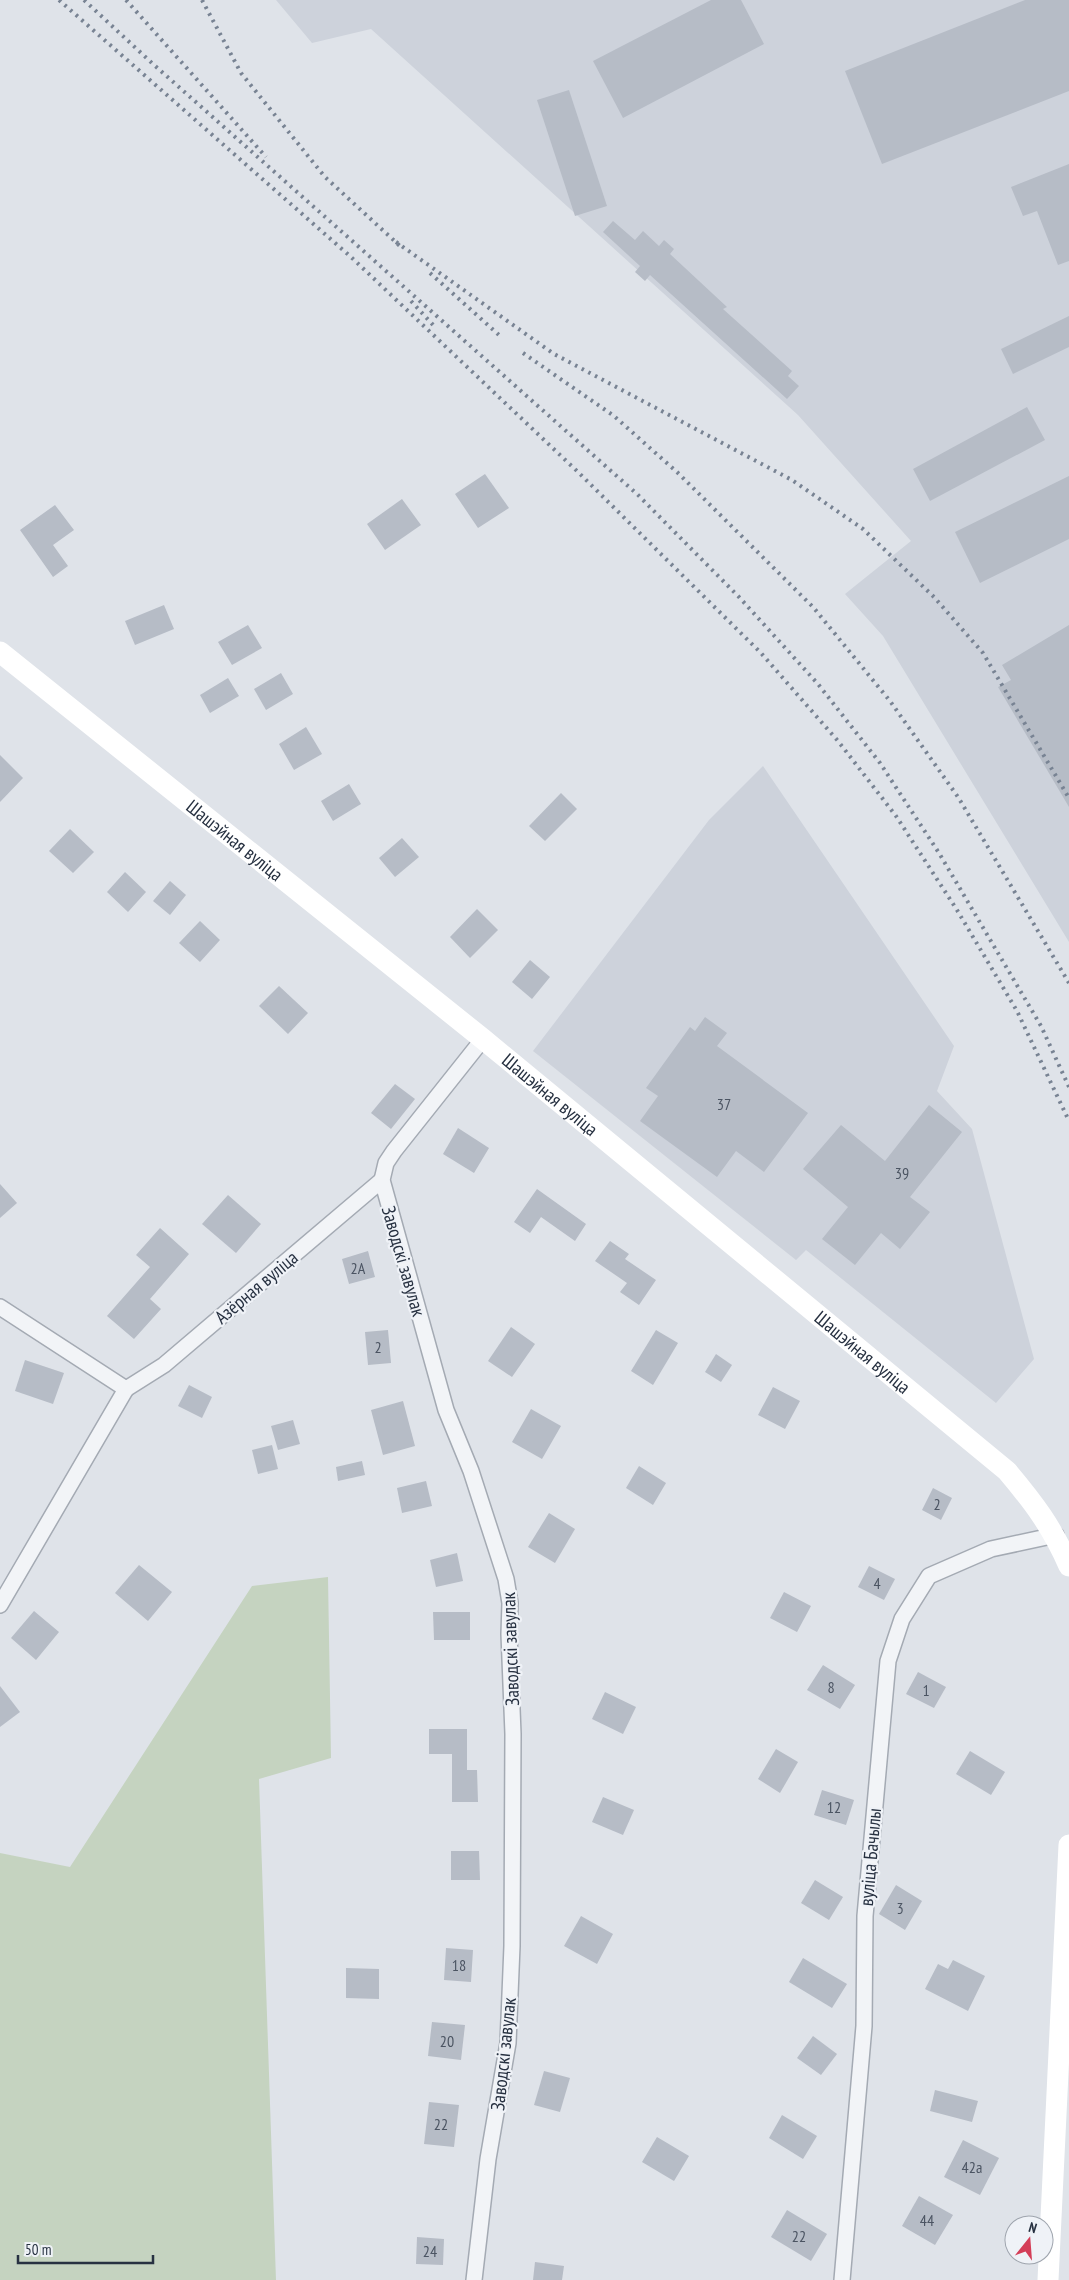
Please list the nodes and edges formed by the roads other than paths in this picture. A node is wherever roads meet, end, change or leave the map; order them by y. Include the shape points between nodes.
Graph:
1 (0, 652) edge
2 (483, 1039) junction
3 (382, 1180) junction
4 (0, 1307) edge
5 (126, 1389) junction
6 (1056, 1535) junction
7 (1069, 1566) edge
8 (0, 1605) edge
9 (1069, 1845) edge
10 (474, 2280) edge
11 (842, 2280) edge
12 (1048, 2280) edge

1 - 2 main road, Шашэйная вуліца
2 - 3 street, Заводскі завулак via 394,1151 386,1163
2 - 6 main road, Шашэйная вуліца via 1008,1470
3 - 5 street, Азёрная вуліца via 164,1364
3 - 10 street, Заводскі завулак via 446,1410 474,1480 506,1579 510,1603 513,1734 508,2043 488,2159
4 - 5 street
5 - 8 street, Азёрная вуліца
6 - 7 main road, Шашэйная вуліца
6 - 11 street, вуліца Бачылы via 991,1549 930,1576 902,1619 888,1661 865,1916 864,2026
9 - 12 main road

